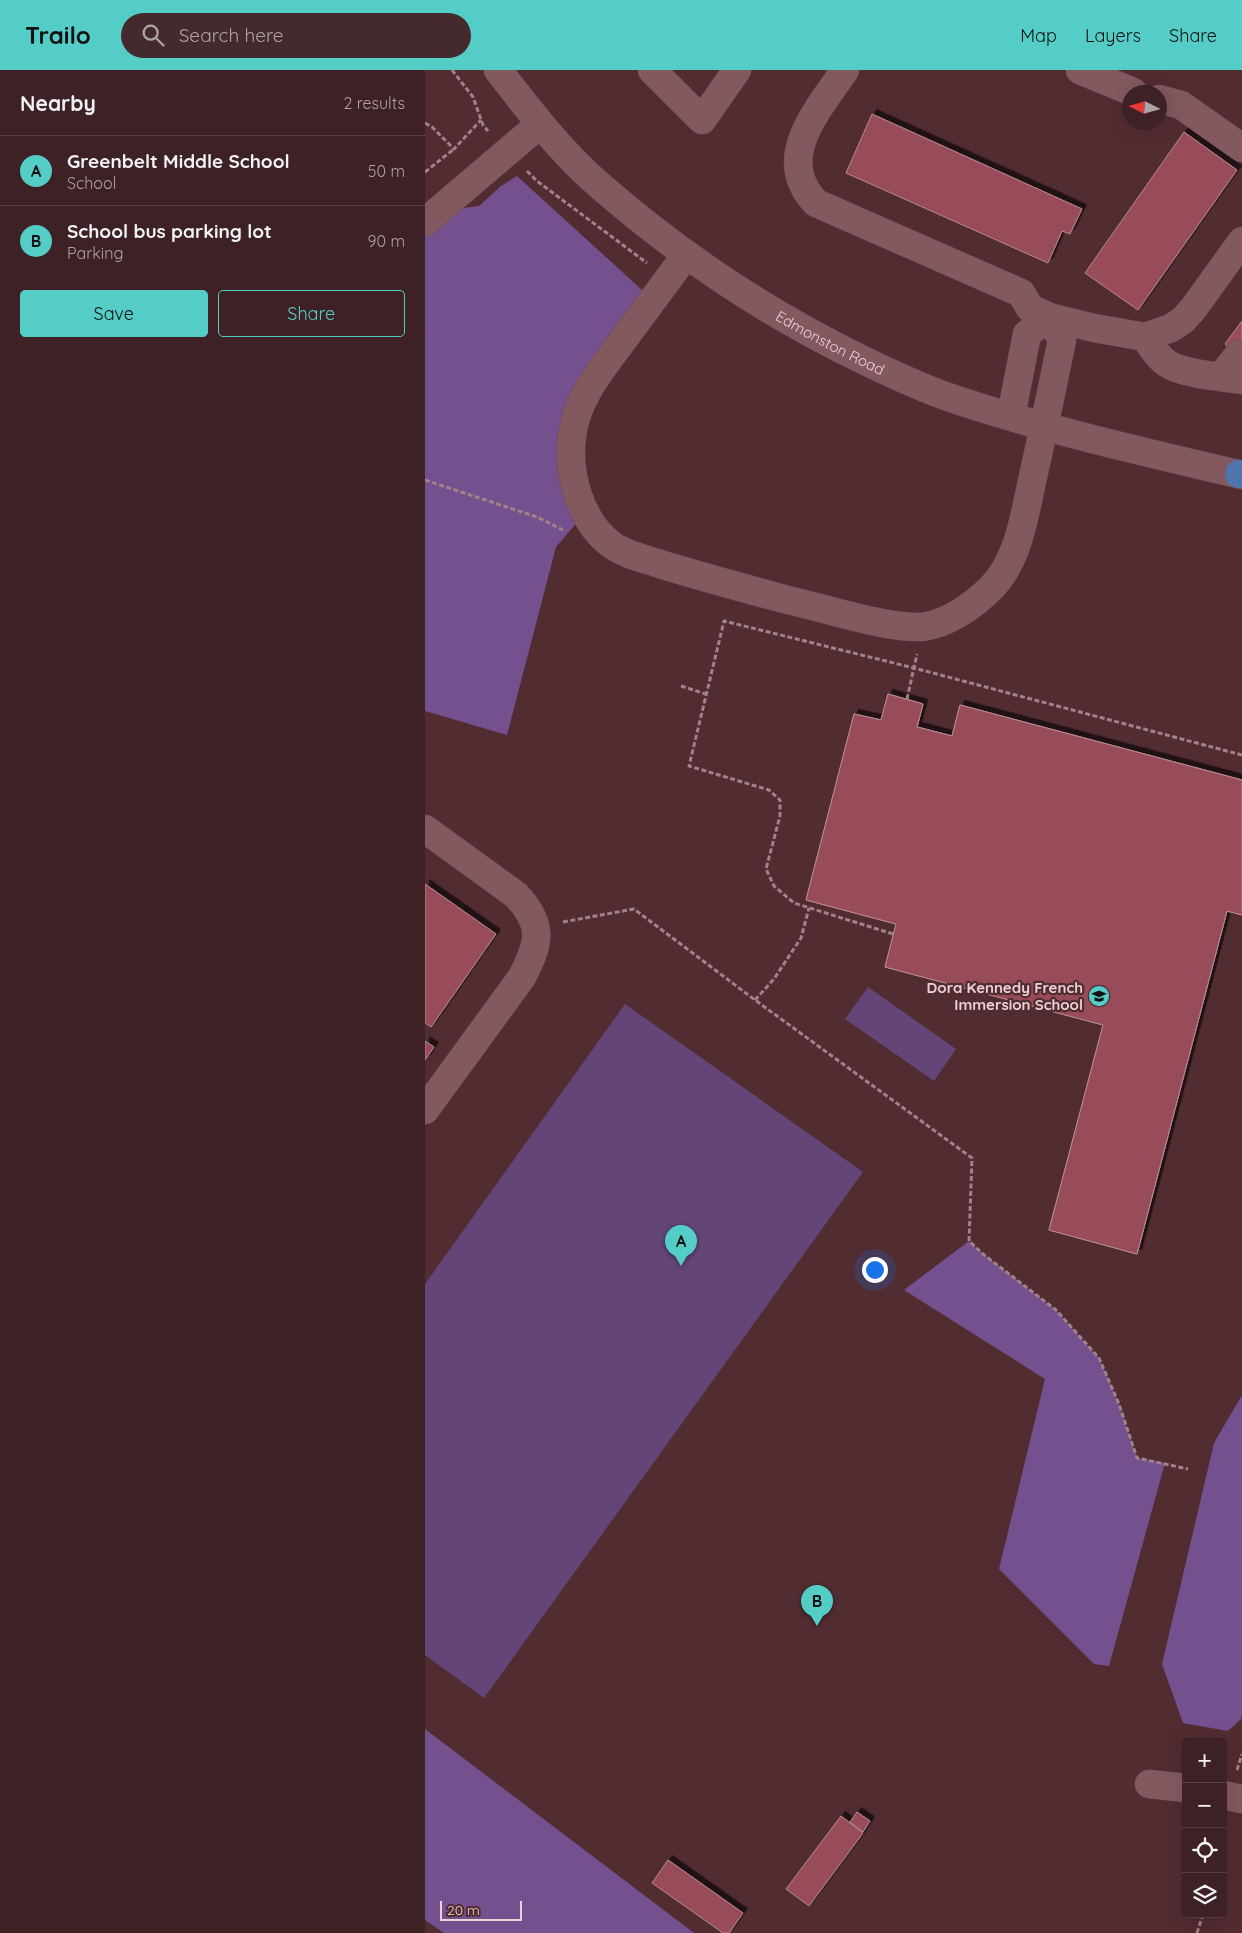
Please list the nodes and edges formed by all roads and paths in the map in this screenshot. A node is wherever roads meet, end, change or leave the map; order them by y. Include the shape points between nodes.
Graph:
1 (452, 70) edge
2 (497, 70) edge
3 (652, 70) edge
4 (737, 70) edge
5 (845, 70) edge
6 (1080, 70) edge
7 (1122, 87) edge
8 (1167, 101) edge
9 (481, 120) junction
10 (425, 123) edge
11 (540, 124) junction
12 (1242, 148) edge
13 (454, 149) junction
14 (508, 152) junction
15 (425, 172) edge
16 (425, 222) edge
17 (1242, 241) edge
18 (686, 255) junction
19 (669, 278) junction
20 (1049, 317) junction
21 (1145, 337) junction
22 (1239, 354) dead end
23 (1232, 378) edge
24 (1011, 416) junction
25 (1045, 426) junction
26 (1241, 475) edge
27 (425, 480) edge
28 (567, 533) dead end
29 (924, 627) junction
30 (914, 668) junction
31 (681, 686) dead end
32 (706, 694) junction
33 (907, 699) dead end
34 (1242, 755) edge
35 (425, 829) edge
36 (809, 908) junction
37 (536, 926) junction
38 (893, 934) dead end
39 (755, 1000) junction
40 (425, 1110) edge
41 (1188, 1469) dead end
42 (1149, 1784) dead end
43 (1182, 1788) edge
44 (1227, 1796) edge
45 (1242, 1799) edge
46 (1202, 1918) edge
47 (1197, 1933) edge

1 - 9 path via 473,97
2 - 11 street, Edmonston Road
3 - 4 street via 702,120
5 - 20 street via 803,134 798,167 807,194 816,203 1021,293 1030,308
6 - 7 street
8 - 12 street via 1181,105
9 - 13 path
9 - 14 path
10 - 13 path
11 - 14 street
11 - 18 street, Edmonston Road via 597,184
13 - 15 path
14 - 16 street
14 - 19 path via 537,181
17 - 21 street via 1183,320
18 - 19 street
18 - 24 street, Edmonston Road via 776,314 897,377 949,398
19 - 29 street via 598,374 577,412 570,458 573,477 577,495 596,529 612,544 633,555 715,581 855,617 902,627
20 - 21 street
20 - 24 street via 1027,334
20 - 25 street via 1062,340
21 - 23 street via 1170,366
22 - 23 street
24 - 25 street, Edmonston Road
25 - 26 street, Edmonston Road
25 - 29 street via 1010,562 992,588 967,609
27 - 28 path via 537,517
29 - 30 path
30 - 32 path via 724,621
30 - 33 path
30 - 34 path
31 - 32 path
32 - 36 path via 689,766 769,790 780,800 780,816 766,868 774,886 794,903
35 - 37 street via 516,895 525,904
36 - 38 path
36 - 39 path via 801,938 774,979
37 - 39 path via 634,909
37 - 40 street via 537,940 522,977
39 - 41 path via 971,1158 969,1241 1056,1310 1099,1358 1137,1458
42 - 43 street
44 - 45 street
46 - 47 path

